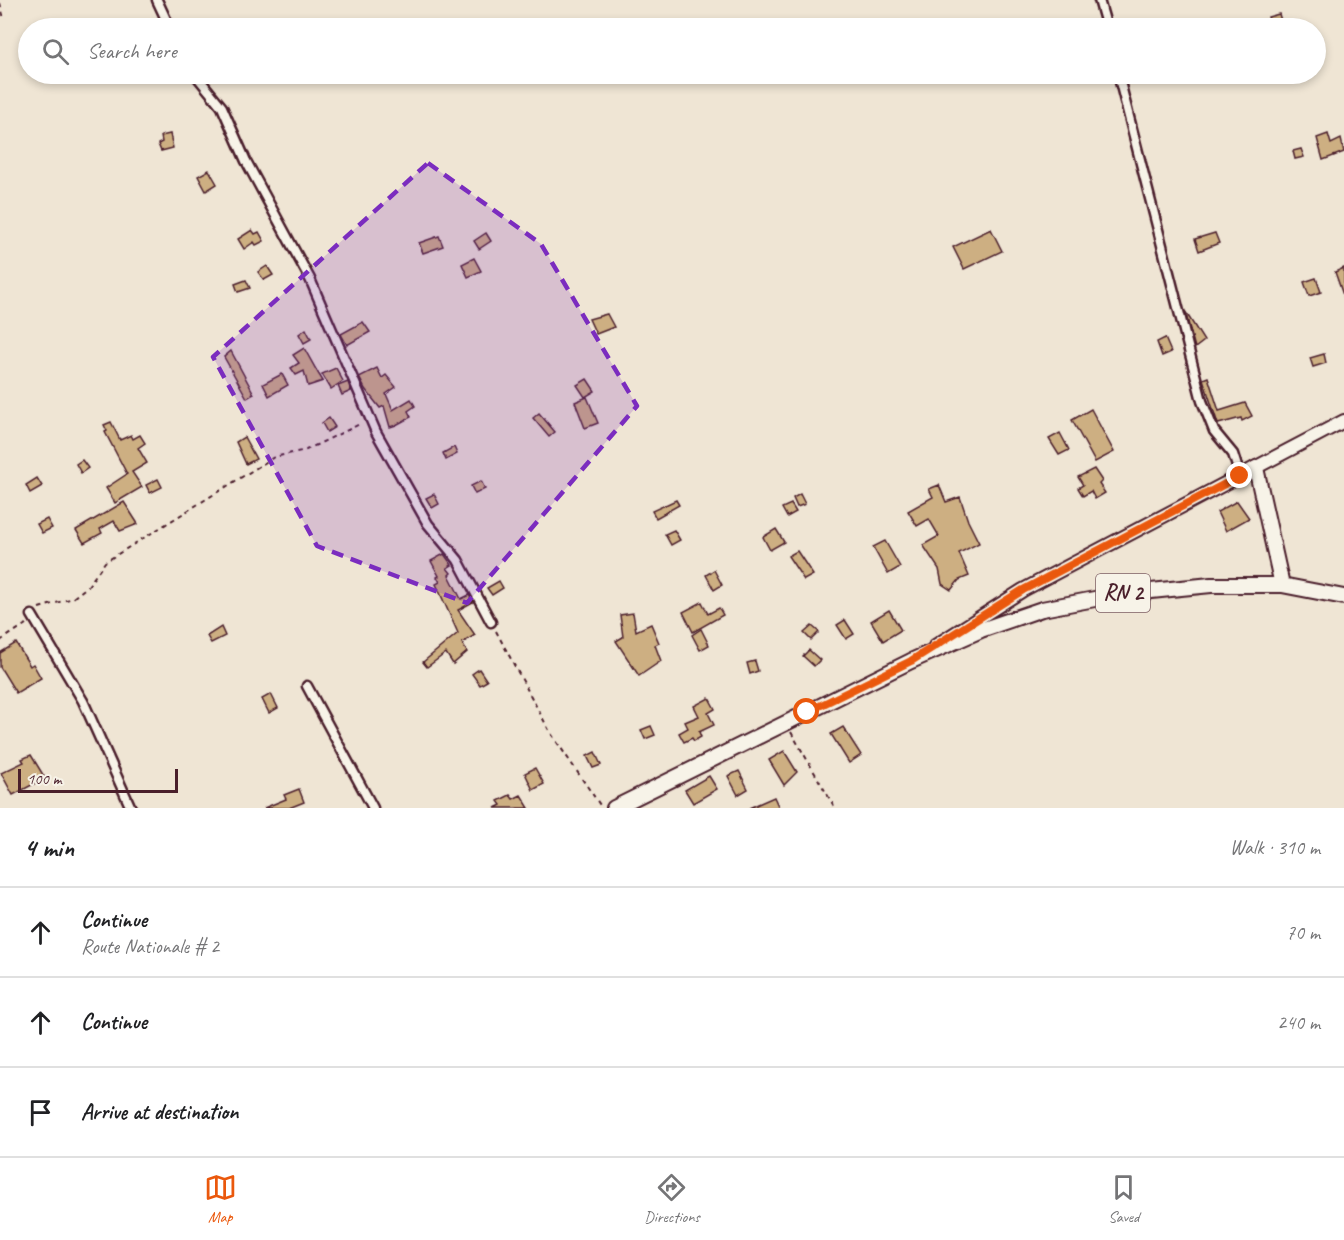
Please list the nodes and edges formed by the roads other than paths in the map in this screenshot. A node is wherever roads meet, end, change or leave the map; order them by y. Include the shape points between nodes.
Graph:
1 (157, 0) edge
2 (1100, 0) edge
3 (165, 18) edge
4 (1104, 18) edge
5 (203, 84) edge
6 (1122, 84) edge
7 (1344, 421) edge
8 (1256, 468) junction
9 (1240, 476) junction
10 (1282, 585) junction
11 (1344, 597) edge
12 (32, 615) road end
13 (491, 622) road end
14 (911, 661) junction
15 (307, 687) dead end
16 (131, 808) edge
17 (374, 808) edge
18 (614, 808) edge

1 - 3 street
2 - 4 street
5 - 13 street via 222,108 310,279 370,420 428,524 458,560
6 - 9 street via 1202,401 1214,430 1233,454
7 - 8 main road
8 - 9 main road
8 - 10 main road
9 - 14 main road via 1023,590
10 - 11 main road, RN 2
10 - 14 main road, RN 2 via 1211,585 1081,600 981,630
12 - 16 street via 83,701
14 - 18 main road, RN 2
15 - 17 street

